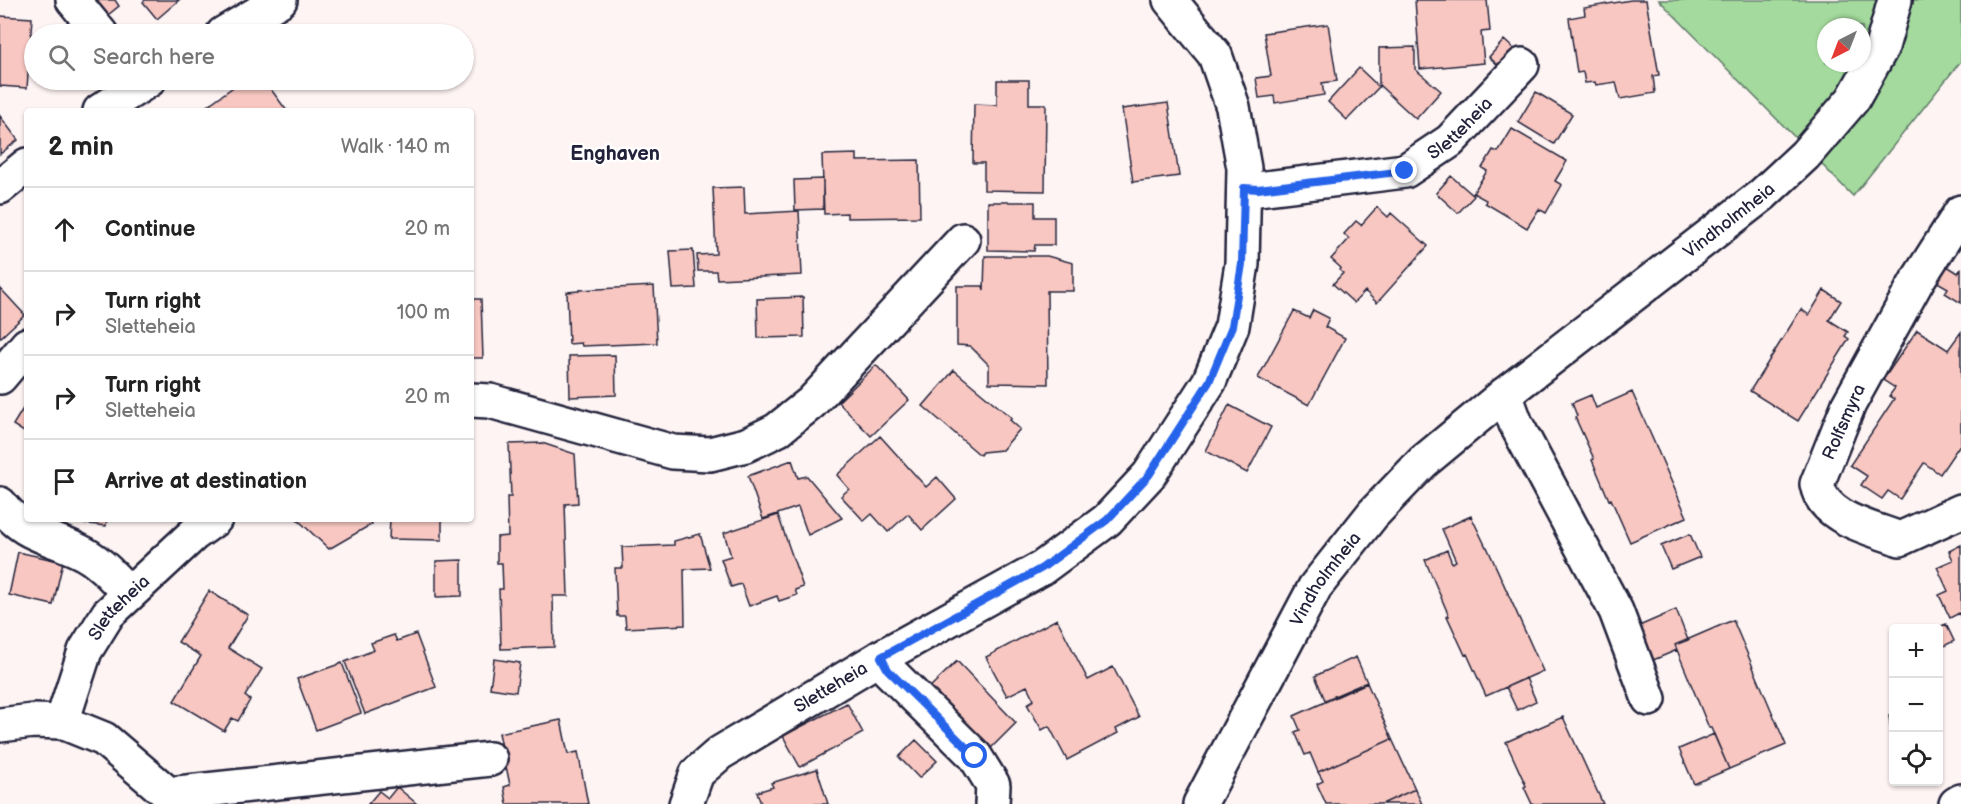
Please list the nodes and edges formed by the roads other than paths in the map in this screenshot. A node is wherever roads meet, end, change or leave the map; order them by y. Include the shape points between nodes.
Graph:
1 (73, 0) edge
2 (280, 0) edge
3 (1170, 0) edge
4 (1895, 0) edge
5 (93, 24) edge
6 (240, 24) edge
7 (1522, 65) dead end
8 (127, 90) edge
9 (104, 108) edge
10 (24, 167) edge
11 (0, 187) edge
12 (1244, 188) junction
13 (1961, 212) edge
14 (963, 240) dead end
15 (24, 349) edge
16 (0, 377) edge
17 (1505, 394) junction
18 (474, 400) edge
19 (0, 504) edge
20 (1961, 511) edge
21 (211, 522) edge
22 (128, 594) junction
23 (881, 657) junction
24 (1649, 699) dead end
25 (62, 722) junction
26 (0, 725) edge
27 (490, 759) dead end
28 (175, 799) edge
29 (1961, 801) edge
30 (686, 804) edge
31 (992, 804) edge
32 (1200, 804) edge
33 (1956, 804) edge

1 - 5 street
2 - 6 street
3 - 12 street, Sletteheia via 1215,55 1233,107
4 - 17 street, Vindholmheia via 1882,46 1853,99 1805,155 1762,195
7 - 12 street, Sletteheia via 1450,141 1405,171
8 - 9 street
10 - 11 street
12 - 23 street, Sletteheia via 1242,264 1232,326 1209,382 1149,475 1107,520 1042,568
13 - 20 street, Rolfsmyra via 1917,281 1849,404 1817,484 1819,496 1841,517 1900,539
14 - 18 street via 811,403 777,430 746,445 710,454 673,452 490,400
15 - 16 street
17 - 24 street via 1516,424 1616,611
17 - 32 street, Vindholmheia via 1423,462 1380,506 1315,587
19 - 22 street via 10,517 34,534 81,551 115,578
21 - 22 street, Sletteheia
22 - 25 street, Sletteheia via 108,614 85,651
23 - 30 street, Sletteheia via 720,753 697,773
23 - 31 street via 888,670 975,756 993,785
25 - 26 street
25 - 28 street via 104,739
27 - 28 street
29 - 33 street

